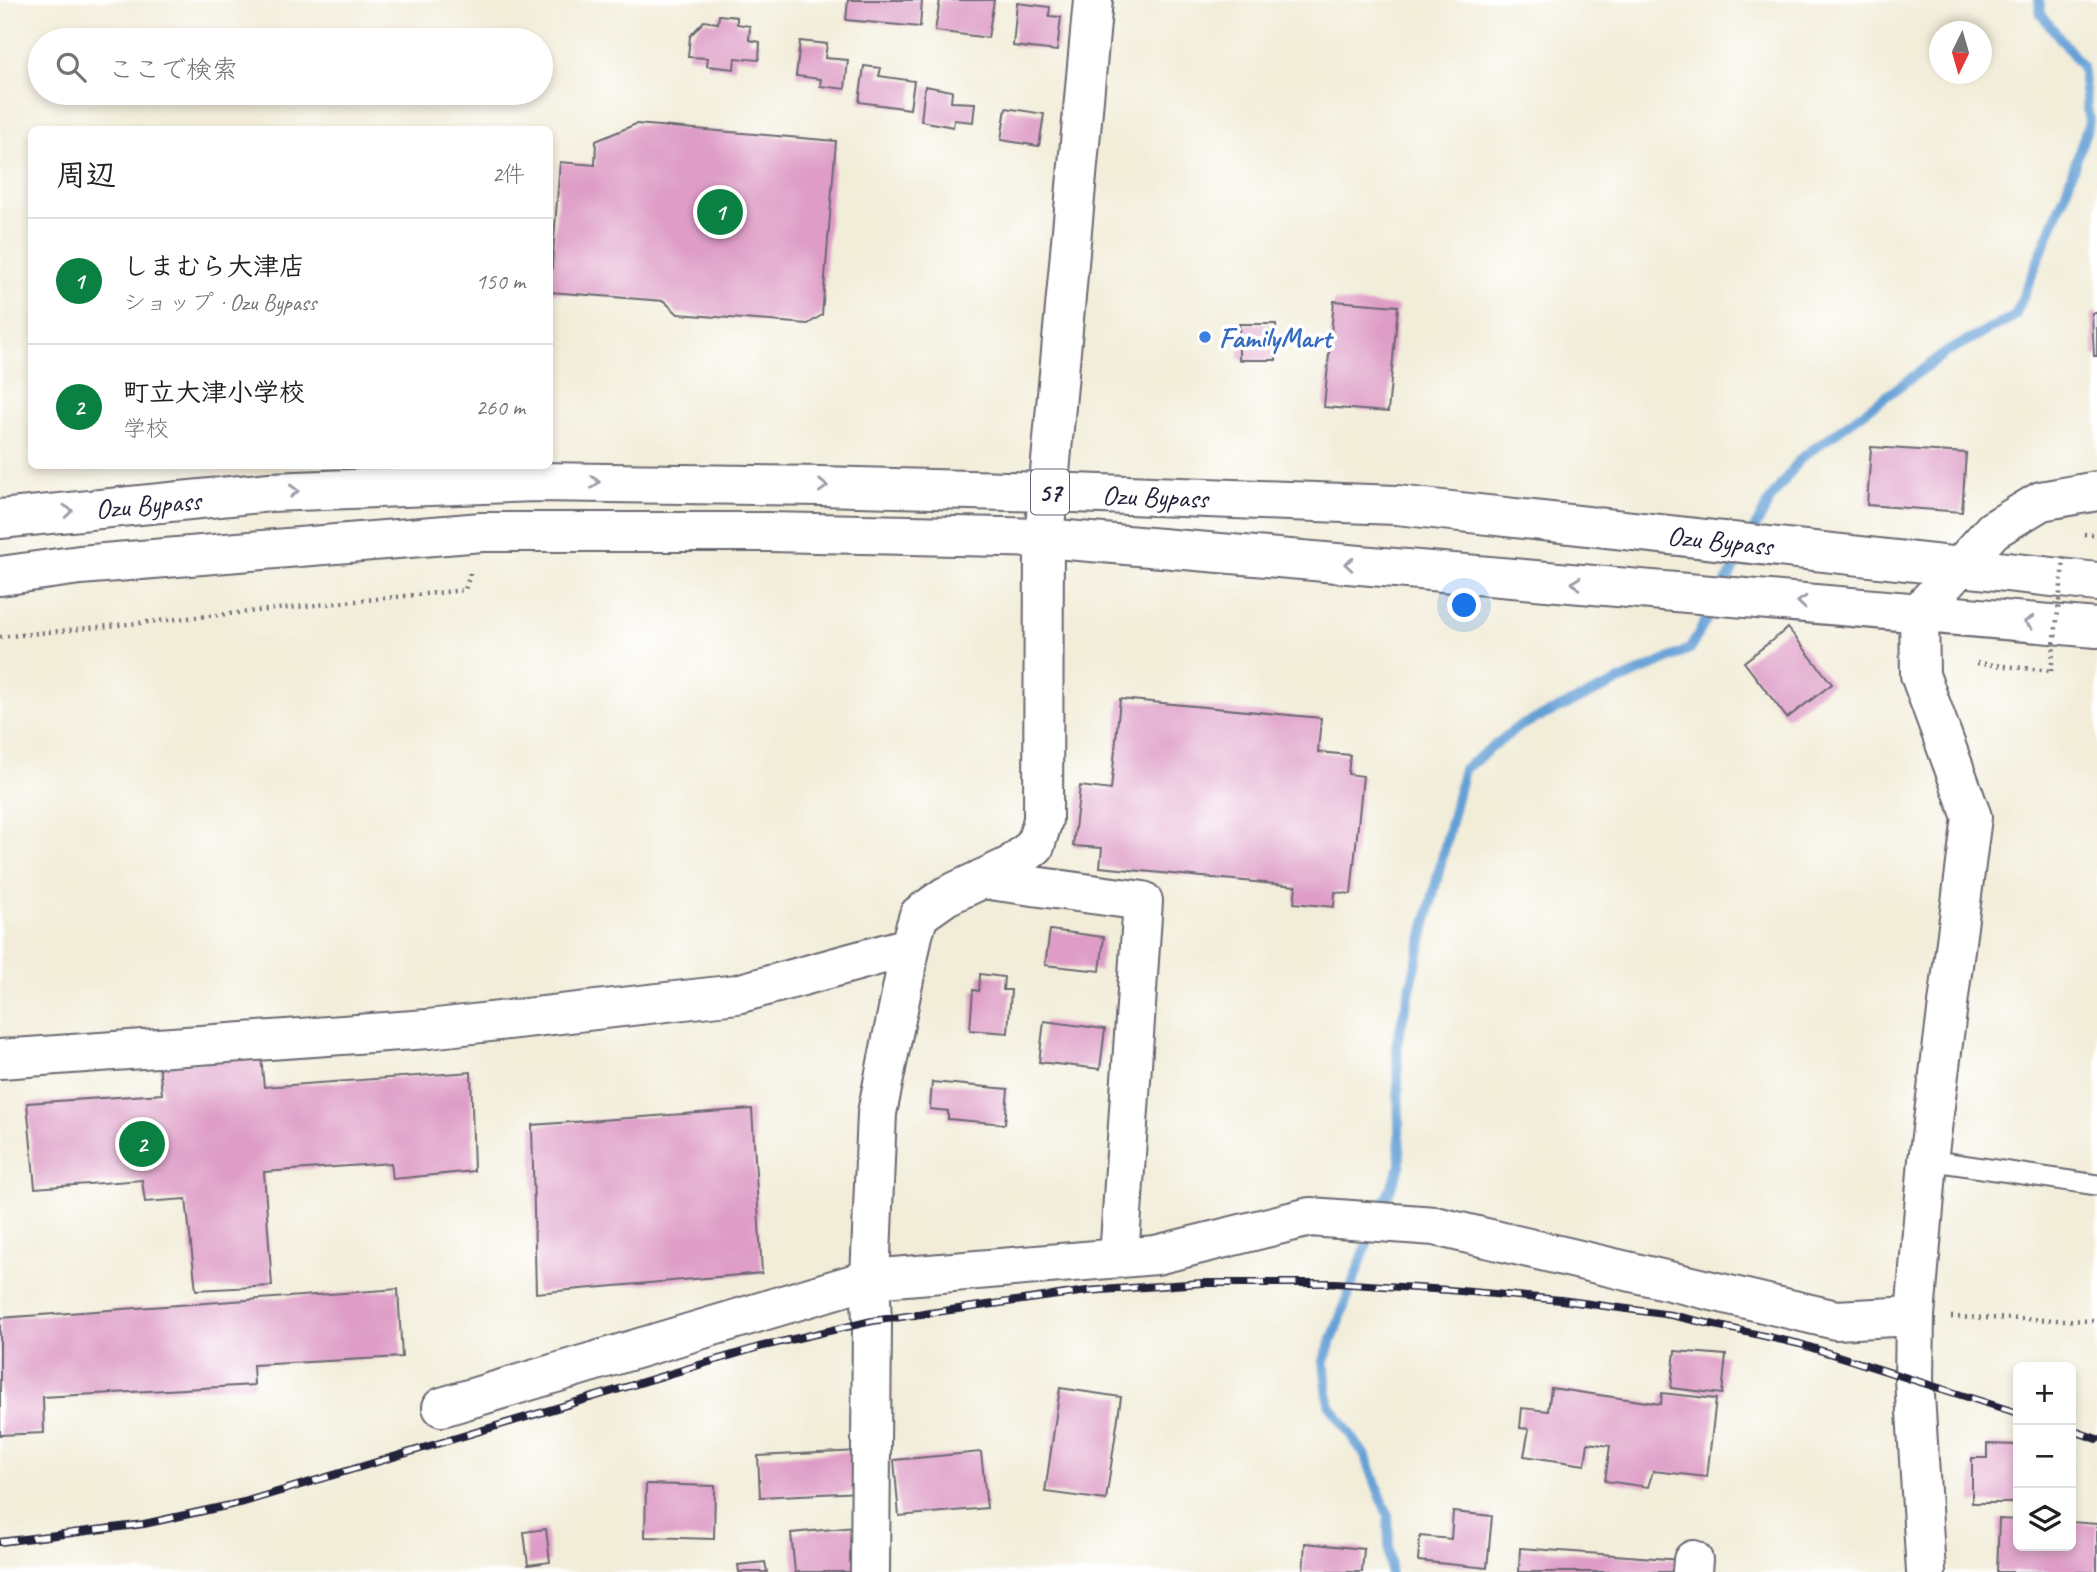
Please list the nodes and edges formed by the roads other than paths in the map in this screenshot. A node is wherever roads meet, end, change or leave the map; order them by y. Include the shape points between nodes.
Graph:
1 (1093, 0) edge
2 (2097, 491) edge
3 (1048, 492) junction
4 (0, 519) edge
5 (1044, 538) junction
6 (1961, 566) junction
7 (0, 576) edge
8 (2097, 582) edge
9 (1919, 612) junction
10 (2097, 628) edge
11 (982, 879) junction
12 (909, 947) junction
13 (0, 1059) edge
14 (1928, 1160) junction
15 (2097, 1185) edge
16 (1119, 1258) junction
17 (870, 1279) junction
18 (1915, 1316) junction
19 (442, 1407) dead end
20 (870, 1572) edge
21 (1926, 1572) edge

1 - 3 main road
2 - 6 main road via 2041,501 1993,530
4 -> 3 main road, Ozu Bypass / 57 via 270,492 536,482
3 - 5 main road
3 - 6 main road, Ozu Bypass / 57 via 1397,505
5 - 7 main road, Ozu Bypass / 57 via 482,532 80,565
9 -> 5 main road, Ozu Bypass / 57
5 - 11 main road via 1043,820 1035,846 1010,866
6 - 8 main road, Ozu Bypass / 57
6 - 9 main road
10 -> 9 main road, Ozu Bypass / 57
9 - 14 main road via 1920,675 1972,817
11 - 12 main road via 919,915
11 - 16 main road via 1143,901
12 - 13 main road via 737,994 428,1029
12 - 17 main road via 877,1113
14 - 15 lane
14 - 18 main road
16 - 17 main road
16 - 18 main road via 1156,1255 1310,1217 1435,1226 1836,1320
17 - 19 main road
17 - 20 main road
18 - 21 main road via 1914,1379

